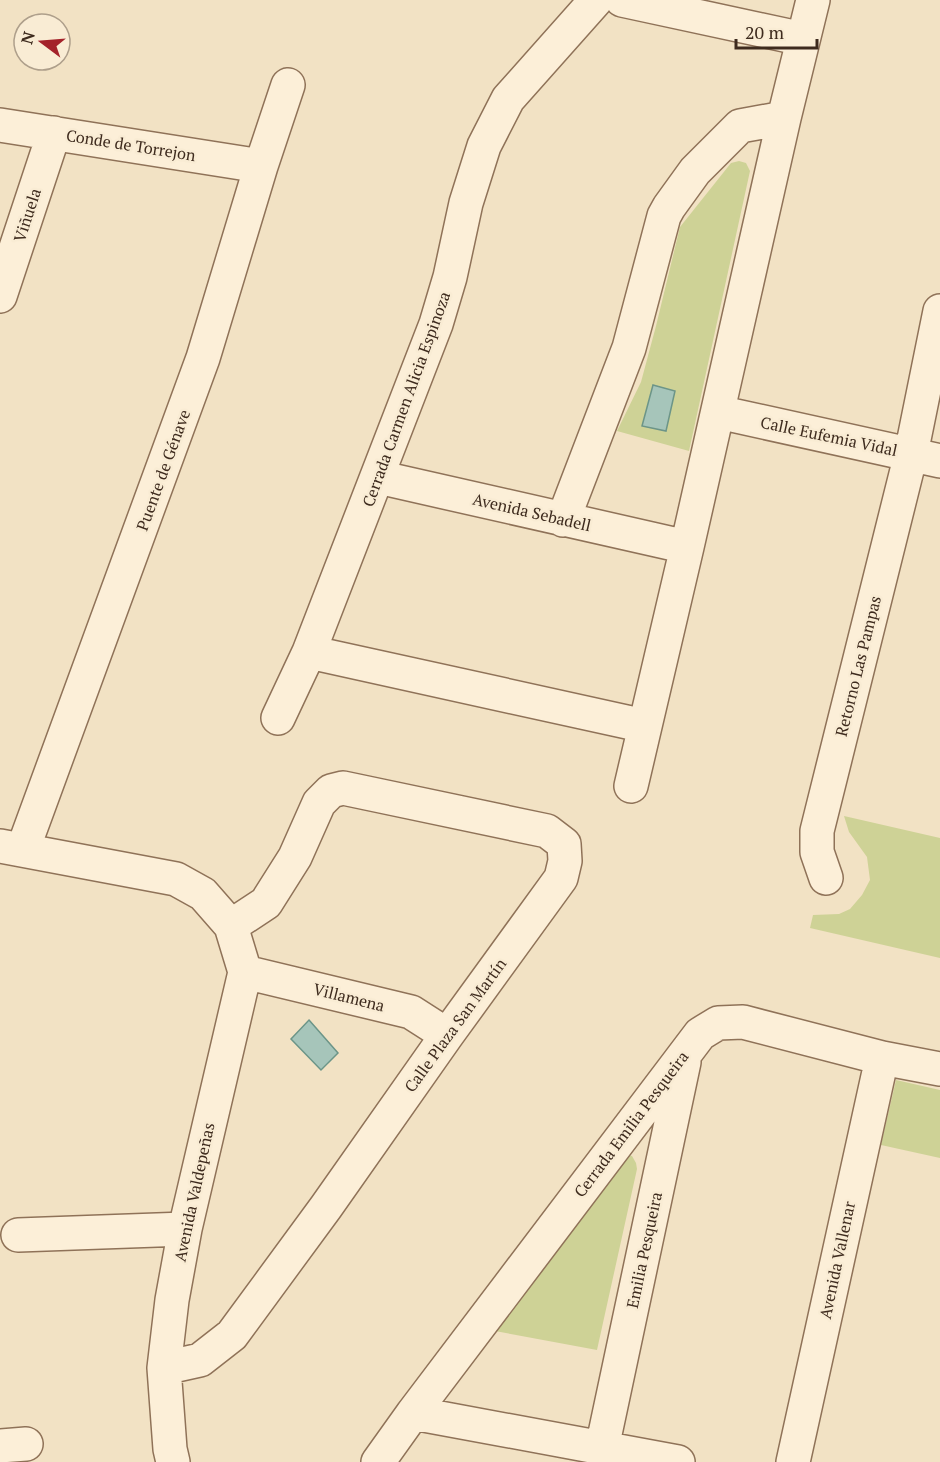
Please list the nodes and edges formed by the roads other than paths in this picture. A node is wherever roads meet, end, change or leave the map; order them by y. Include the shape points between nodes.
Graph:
1 (596, 0) edge
2 (622, 0) edge
3 (813, 0) edge
4 (803, 39) junction
5 (288, 85) dead end
6 (784, 118) junction
7 (0, 125) edge
8 (54, 133) junction
9 (261, 165) junction
10 (0, 296) edge
11 (940, 311) edge
12 (718, 412) junction
13 (925, 458) edge
14 (378, 477) junction
15 (563, 520) junction
16 (687, 547) junction
17 (309, 652) junction
18 (278, 718) dead end
19 (645, 726) junction
20 (631, 786) dead end
21 (12, 848) edge
22 (826, 878) dead end
23 (231, 926) junction
24 (245, 972) junction
25 (447, 1035) junction
26 (686, 1052) junction
27 (882, 1059) junction
28 (940, 1070) edge
29 (185, 1229) junction
30 (18, 1235) dead end
31 (164, 1368) junction
32 (413, 1413) junction
33 (602, 1448) junction
34 (173, 1462) edge
35 (378, 1462) edge
36 (678, 1462) edge
37 (793, 1462) edge

1 - 14 street, Cerrada Carmen Alicia Espinoza via 508,99 484,146 436,324
2 - 4 street
3 - 4 street
4 - 6 street
5 - 9 street, Puente de Génave
6 - 12 street
6 - 15 street via 740,126 694,171 664,216 629,348
7 - 8 street, Conde de Torrejon
8 - 9 street, Conde de Torrejon
8 - 10 street, Viñuela
9 - 21 street, Puente de Génave via 203,358
11 - 13 street, Retorno Las Pampas
12 - 13 street, Calle Eufemia Vidal
12 - 16 street
13 - 22 street, Retorno Las Pampas via 816,831 817,852
14 - 15 street, Avenida Sebadell
14 - 17 street, Cerrada Carmen Alicia Espinoza
15 - 16 street, Avenida Sebadell
16 - 19 street
17 - 18 street, Cerrada Carmen Alicia Espinoza
17 - 19 street
19 - 20 street
21 - 23 street via 176,879 203,894
23 - 24 street
23 - 25 street, Calle Plaza San Martín via 266,903 295,856 319,803 331,791 343,788 548,831 564,844 561,878
24 - 25 street, Villamena via 411,1012
24 - 29 street, Avenida Valdepeñas
25 - 31 street, Calle Plaza San Martín via 232,1335 200,1360
26 - 27 street, Cerrada Emilia Pesqueira via 700,1034 718,1023 743,1022
26 - 32 street, Cerrada Emilia Pesqueira
26 - 33 street, Emilia Pesqueira
27 - 28 street, Cerrada Emilia Pesqueira
27 - 37 street, Avenida Vallenar
29 - 30 street
29 - 31 street, Avenida Valdepeñas
31 - 34 street, Avenida Valdepeñas
32 - 33 street
32 - 35 street, Cerrada Emilia Pesqueira
33 - 36 street

